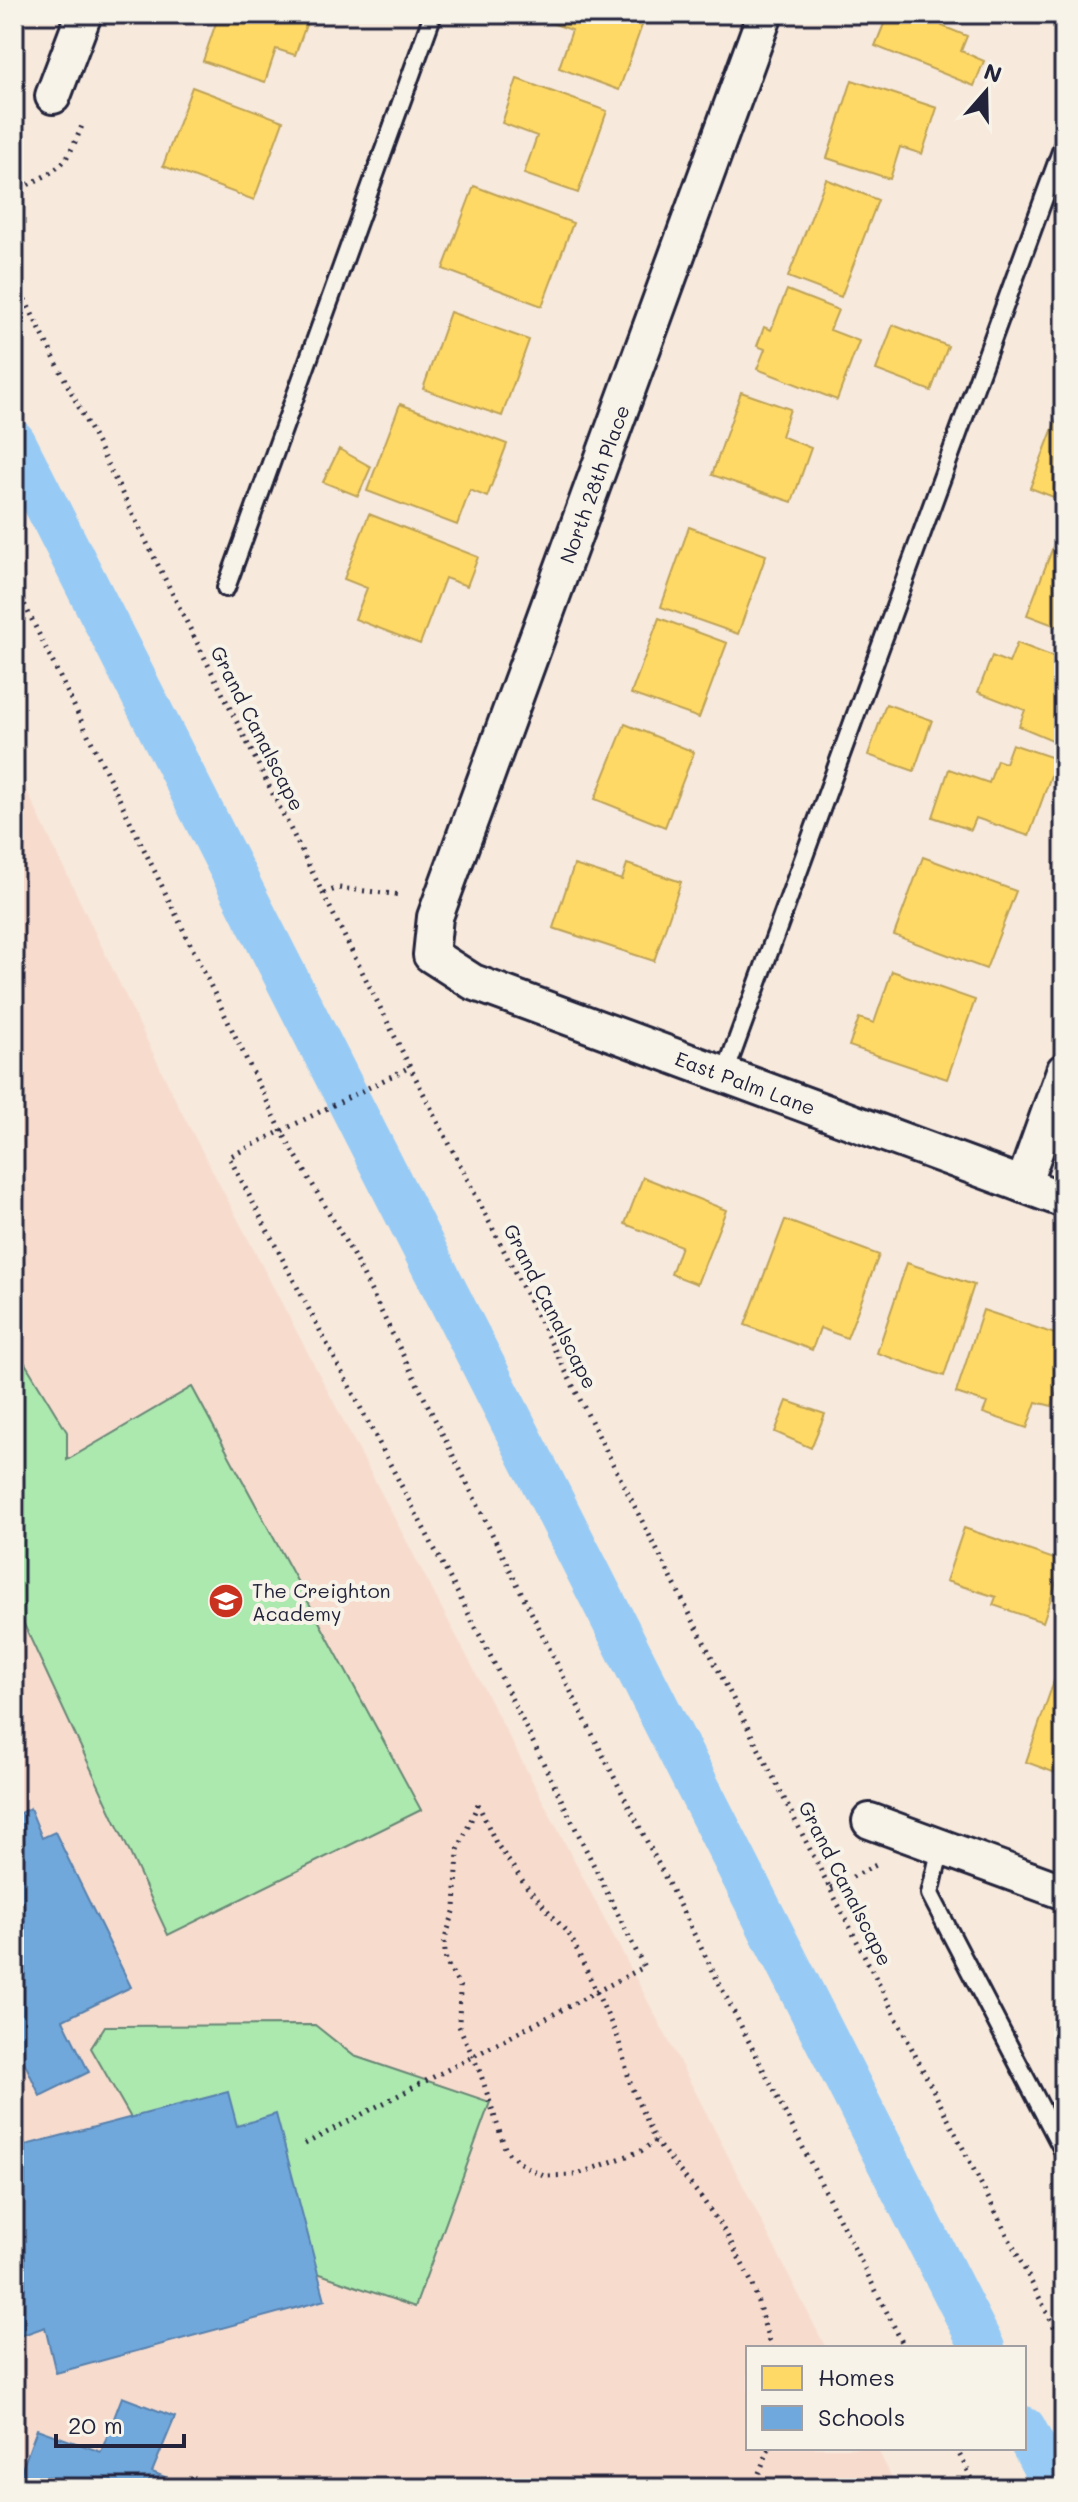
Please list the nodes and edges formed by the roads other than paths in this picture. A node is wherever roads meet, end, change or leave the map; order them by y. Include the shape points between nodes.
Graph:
1 (84, 14) edge
2 (433, 14) edge
3 (765, 14) edge
4 (53, 96) dead end
5 (1064, 143) edge
6 (226, 588) dead end
7 (431, 955) joint
8 (1064, 1071) edge
9 (724, 1076) junction
10 (1023, 1185) junction
11 (1064, 1200) edge
12 (870, 1821) dead end
13 (941, 1847) junction
14 (1064, 1892) edge
15 (1064, 2152) edge

1 - 4 street
2 - 6 lane
3 - 7 street, North 28th Place via 435,917
5 - 9 lane
7 - 9 street, East Palm Lane via 473,982
8 - 10 street
9 - 10 street, East Palm Lane
10 - 11 street, East Palm Lane
12 - 13 street
13 - 14 street
13 - 15 lane via 930,1894

